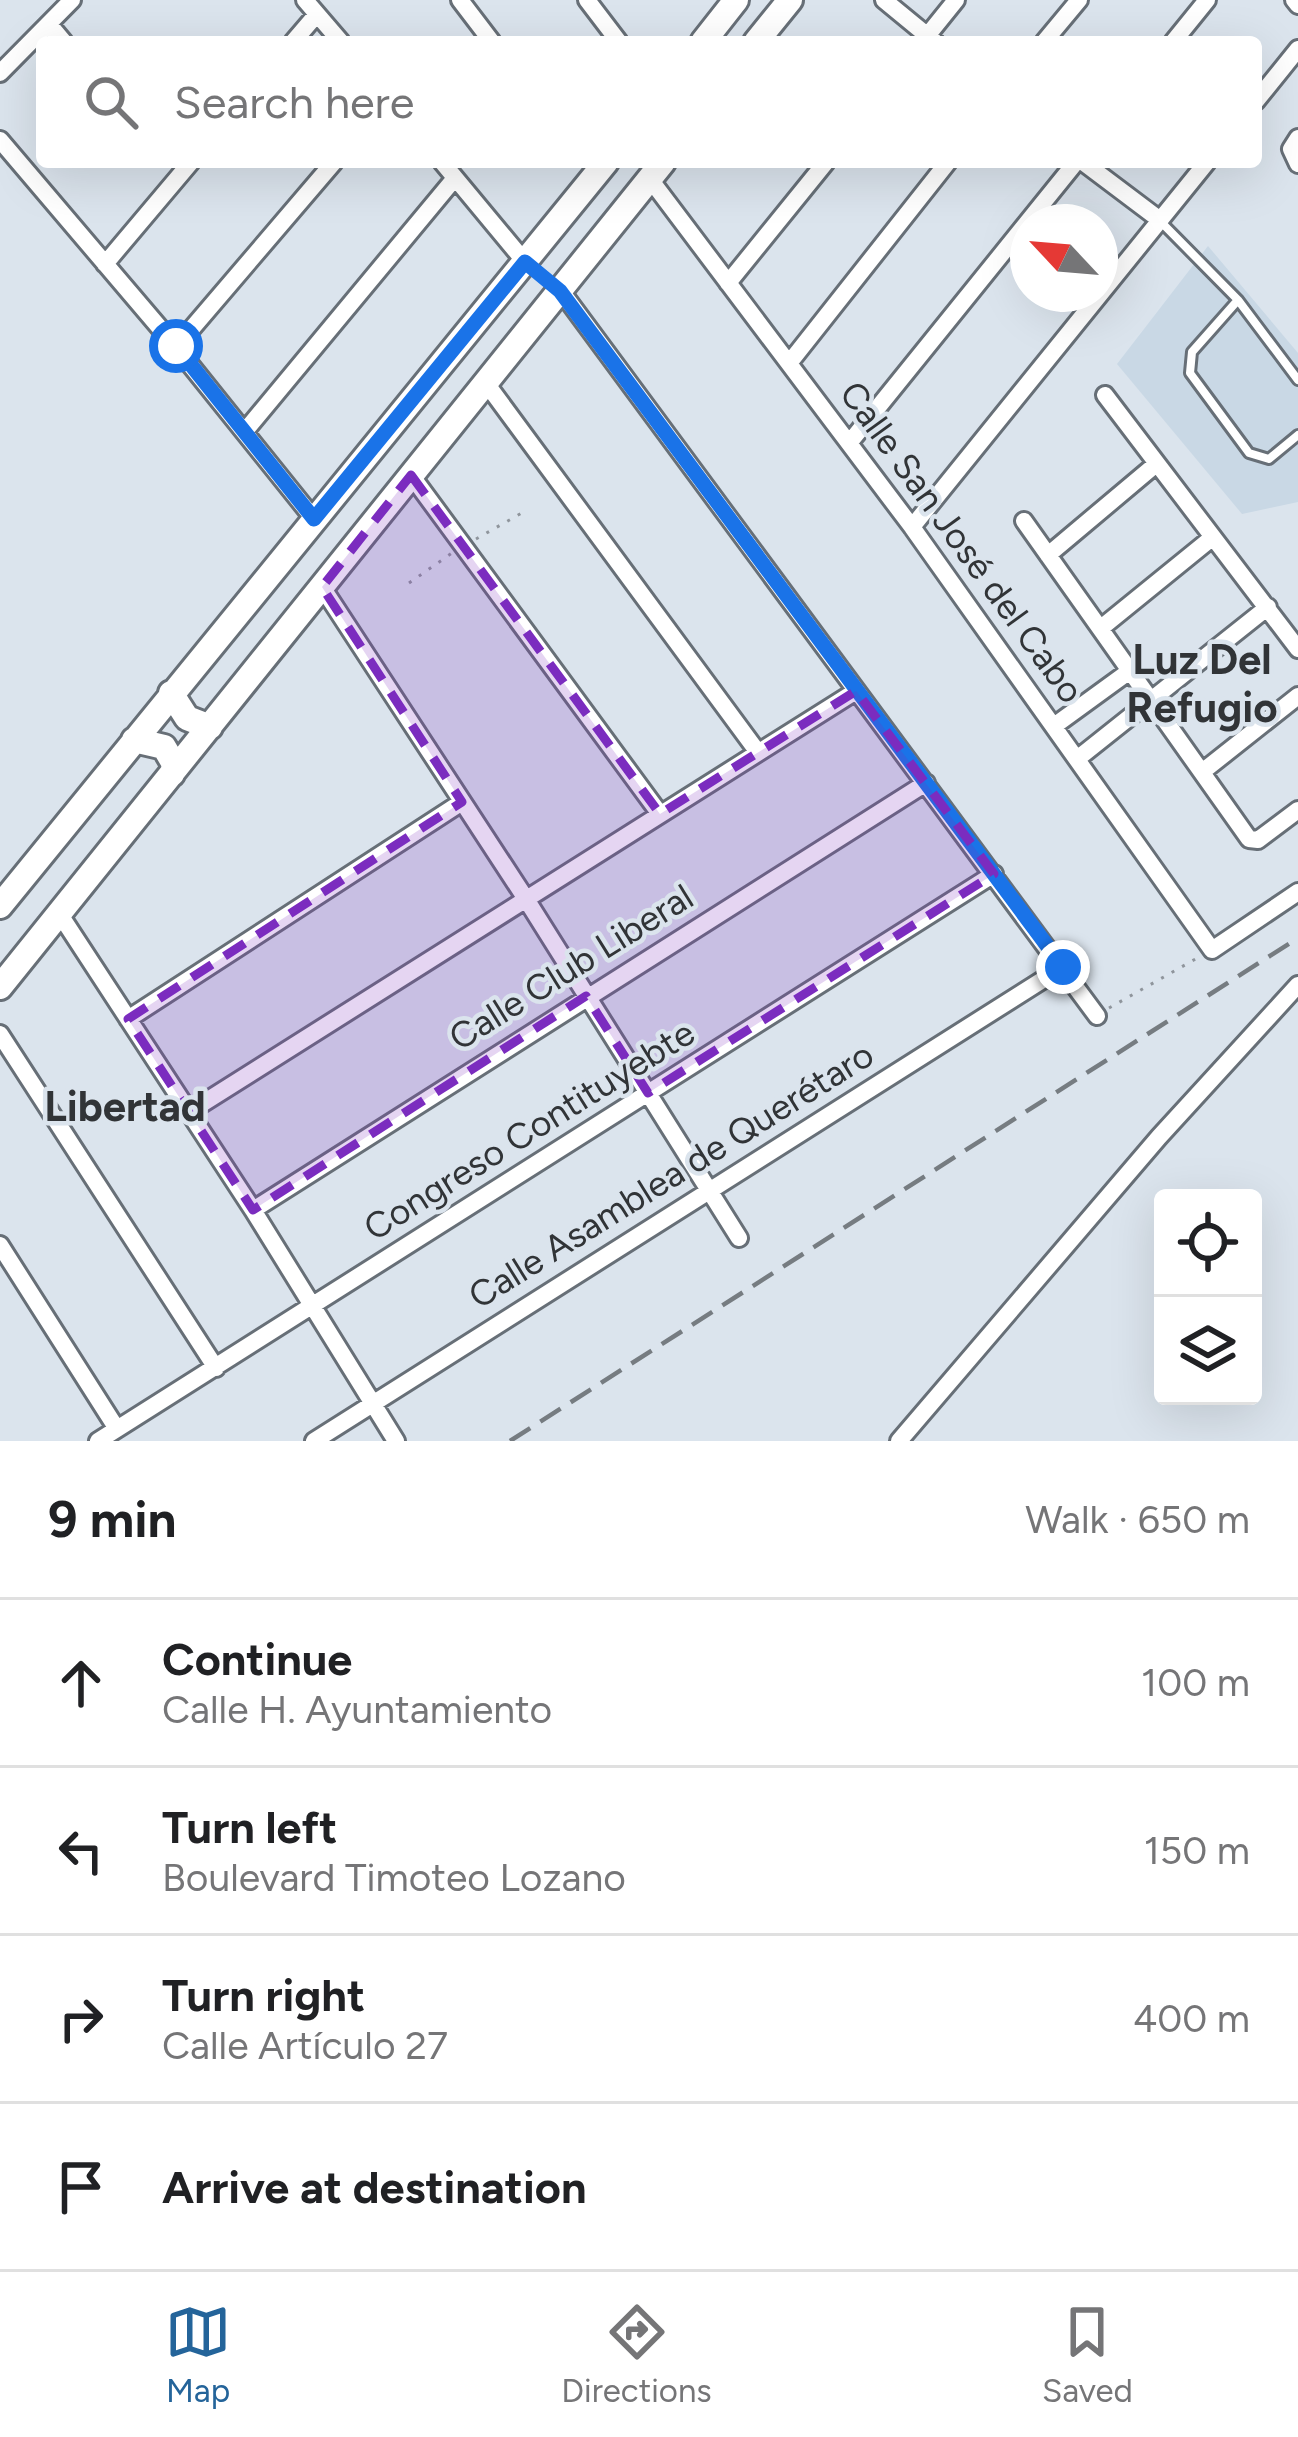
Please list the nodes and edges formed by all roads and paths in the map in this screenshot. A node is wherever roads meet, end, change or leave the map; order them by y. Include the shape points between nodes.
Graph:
1 (72, 0) edge
2 (460, 0) edge
3 (587, 0) edge
4 (790, 0) edge
5 (884, 0) edge
6 (956, 0) edge
7 (1078, 0) edge
8 (1207, 0) edge
9 (722, 6) edge
10 (311, 7) edge
11 (49, 24) junction
12 (37, 36) edge
13 (59, 36) edge
14 (296, 36) edge
15 (336, 36) edge
16 (487, 36) edge
17 (614, 36) edge
18 (706, 36) edge
19 (761, 36) edge
20 (924, 36) edge
21 (931, 36) edge
22 (1049, 36) edge
23 (1178, 36) edge
24 (36, 37) edge
25 (1298, 49) edge
26 (0, 73) edge
27 (1262, 94) edge
28 (1298, 138) edge
29 (0, 140) edge
30 (1298, 164) edge
31 (178, 168) edge
32 (329, 168) edge
33 (447, 168) edge
34 (593, 168) edge
35 (821, 168) edge
36 (943, 168) edge
37 (1074, 168) edge
38 (1087, 168) edge
39 (1202, 168) edge
40 (657, 170) edge
41 (455, 178) junction
42 (1160, 220) junction
43 (525, 262) junction
44 (105, 264) junction
45 (728, 283) junction
46 (560, 291) junction
47 (1238, 300) junction
48 (176, 346) junction
49 (790, 362) junction
50 (1298, 380) edge
51 (486, 383) junction
52 (1105, 395) dead end
53 (245, 431) junction
54 (1298, 435) edge
55 (850, 442) junction
56 (1155, 465) junction
57 (411, 475) junction
58 (314, 519) junction
59 (1024, 521) dead end
60 (912, 527) junction
61 (1214, 537) junction
62 (1048, 555) junction
63 (322, 587) junction
64 (1268, 607) junction
65 (1101, 628) junction
66 (1298, 649) edge
67 (1131, 670) junction
68 (856, 691) junction
69 (171, 693) junction
70 (1298, 696) edge
71 (1151, 699) junction
72 (1054, 725) junction
73 (210, 727) junction
74 (134, 740) junction
75 (757, 751) junction
76 (1077, 760) junction
77 (1202, 772) junction
78 (172, 774) junction
79 (926, 783) junction
80 (462, 802) junction
81 (1298, 810) edge
82 (660, 814) junction
83 (994, 874) junction
84 (1298, 892) edge
85 (526, 899) junction
86 (0, 906) edge
87 (59, 913) junction
88 (1212, 950) junction
89 (1063, 967) junction
90 (1298, 985) edge
91 (0, 987) edge
92 (586, 995) junction
93 (1097, 1016) joint
94 (128, 1019) junction
95 (0, 1034) edge
96 (648, 1093) junction
97 (189, 1112) junction
98 (710, 1190) junction
99 (253, 1210) junction
100 (739, 1238) dead end
101 (0, 1245) edge
102 (312, 1305) junction
103 (216, 1368) junction
104 (373, 1403) junction
105 (117, 1429) junction
106 (98, 1441) edge
107 (314, 1441) edge
108 (396, 1441) edge
109 (899, 1441) edge

1 - 11 street
2 - 16 street
3 - 17 street
4 - 19 main road
5 - 20 street
6 - 21 street
7 - 22 street
8 - 23 street
9 - 18 main road
10 - 14 street
10 - 15 street
11 - 12 street
11 - 13 street
24 - 26 street
25 - 27 street
28 - 30 street via 1291,148
29 - 44 street
31 - 44 street
32 - 48 street
33 - 41 street
34 - 43 main road
35 - 45 street
36 - 49 street
37 - 55 street
38 - 42 street
39 - 42 street
40 - 45 street, Calle San José del Cabo
40 - 46 main road
41 - 43 street
41 - 53 street
42 - 47 lane
42 - 60 street
43 - 58 main road
44 - 48 street
45 - 49 street, Calle San José del Cabo
46 - 51 main road
46 - 68 street
47 - 50 lane
47 - 54 lane via 1192,352 1190,373 1249,453 1269,459
48 - 53 street
49 - 55 street, Calle San José del Cabo
51 - 57 main road
51 - 75 street
52 - 56 street
53 - 58 street
55 - 60 street, Calle San José del Cabo
56 - 61 street
56 - 62 street
57 - 63 main road
57 - 82 street
58 - 69 main road
59 - 62 street
60 - 72 street, Calle San José del Cabo
61 - 64 street
61 - 65 street
62 - 65 street
63 - 73 main road
63 - 80 street
64 - 66 street
64 - 71 street
65 - 67 street
67 - 71 street
67 - 72 street
68 - 75 street
68 - 79 street
69 - 73 main road via 188,718
69 - 74 main road
70 - 77 street
71 - 76 street
71 - 77 street
72 - 76 street, Calle San José del Cabo
73 - 78 main road
74 - 78 main road via 164,748
74 - 86 main road
75 - 82 street
76 - 88 street, Calle San José del Cabo
77 - 81 street via 1249,839
78 - 87 main road
79 - 83 street
79 - 92 street, Calle Club Liberal
80 - 85 street
80 - 94 street
82 - 85 street
83 - 89 street
83 - 96 street, Congreso Contituyebte
84 - 88 street
85 - 92 street
85 - 97 street
87 - 91 main road
87 - 94 street
88 - 93 path
89 - 93 street
89 - 98 street, Calle Asamblea de Querétaro
90 - 109 street
92 - 96 street
92 - 99 street, Calle Club Liberal
94 - 97 street
95 - 103 street
96 - 98 street
96 - 102 street, Congreso Contituyebte
97 - 99 street
98 - 100 street
98 - 104 street, Calle Asamblea de Querétaro
99 - 102 street
101 - 105 street
102 - 103 street, Congreso Contituyebte
102 - 104 street
103 - 105 street, Congreso Contituyebte
104 - 107 street, Calle Asamblea de Querétaro
104 - 108 street
105 - 106 street, Congreso Contituyebte

